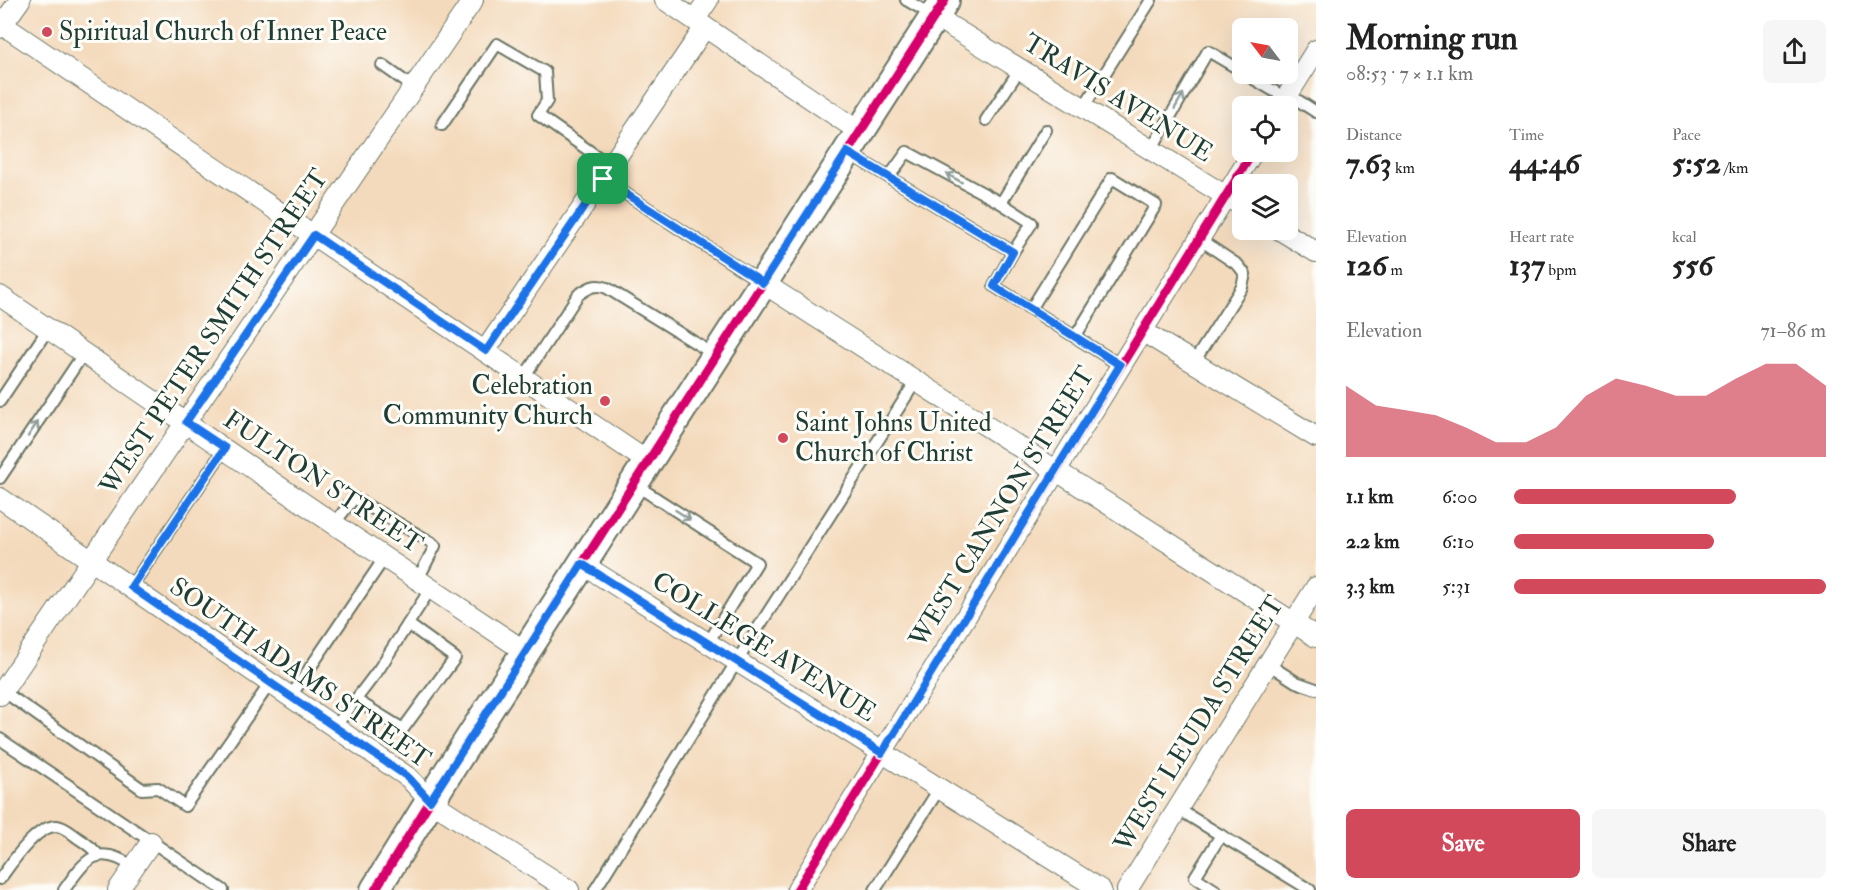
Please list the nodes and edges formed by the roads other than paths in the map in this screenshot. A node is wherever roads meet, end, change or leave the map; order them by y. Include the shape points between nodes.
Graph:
1 (20, 0) edge
2 (473, 0) edge
3 (665, 0) edge
4 (708, 0) edge
5 (906, 0) edge
6 (1151, 0) edge
7 (940, 8) edge
8 (700, 23) junction
9 (1, 25) edge
10 (1316, 50) edge
11 (382, 65) dead end
12 (1232, 65) edge
13 (1020, 69) junction
14 (1262, 84) edge
15 (413, 87) junction
16 (1279, 96) edge
17 (1287, 96) edge
18 (1298, 105) edge
19 (1083, 108) junction
20 (1316, 112) edge
21 (986, 120) dead end
22 (442, 125) dead end
23 (1046, 130) dead end
24 (854, 142) junction
25 (1151, 150) junction
26 (607, 172) junction
27 (889, 177) junction
28 (1232, 200) edge
29 (1001, 203) junction
30 (1232, 203) edge
31 (314, 235) junction
32 (1199, 239) junction
33 (1296, 240) edge
34 (1013, 252) junction
35 (1316, 252) edge
36 (763, 283) junction
37 (2, 300) edge
38 (1031, 309) junction
39 (48, 329) junction
40 (1142, 331) junction
41 (1075, 337) junction
42 (486, 351) junction
43 (84, 352) junction
44 (716, 356) junction
45 (1194, 362) junction
46 (1120, 365) junction
47 (524, 377) junction
48 (916, 381) junction
49 (0, 401) edge
50 (186, 422) junction
51 (1316, 437) edge
52 (225, 448) junction
53 (1056, 471) junction
54 (641, 473) junction
55 (0, 478) edge
56 (0, 498) edge
57 (334, 524) junction
58 (385, 556) junction
59 (92, 560) junction
60 (582, 564) junction
61 (425, 584) junction
62 (131, 587) junction
63 (1316, 587) edge
64 (1294, 623) junction
65 (408, 624) junction
66 (1316, 637) edge
67 (708, 643) junction
68 (526, 652) junction
69 (737, 661) junction
70 (1268, 664) junction
71 (271, 682) junction
72 (1316, 689) edge
73 (1, 693) edge
74 (291, 696) junction
75 (356, 700) junction
76 (335, 727) junction
77 (0, 739) edge
78 (882, 753) junction
79 (939, 789) junction
80 (430, 801) junction
81 (1178, 809) junction
82 (1221, 835) junction
83 (151, 842) junction
84 (99, 856) junction
85 (134, 867) junction
86 (0, 879) edge
87 (64, 890) edge
88 (118, 890) edge
89 (223, 890) edge
90 (375, 890) edge
91 (569, 890) edge
92 (595, 890) edge
93 (797, 890) edge
94 (875, 890) edge
95 (1101, 890) edge
96 (1127, 890) edge
97 (1215, 890) edge
98 (1310, 890) edge

1 - 9 street
2 - 15 street, WEST PETER SMITH STREET
3 - 8 street
4 - 8 street
5 - 7 lane
6 - 19 lane
7 - 13 street, TRAVIS AVENUE
7 - 24 street
8 - 24 street
8 - 26 street
9 - 31 street
10 - 17 street
11 - 15 lane
25 -> 12 lane via 1208,51
13 - 19 street, TRAVIS AVENUE
13 - 21 lane
14 - 16 lane
15 - 31 street, WEST PETER SMITH STREET
18 - 20 lane
19 - 25 street, TRAVIS AVENUE
22 - 26 lane via 497,44 544,72 547,101 538,115
23 - 29 lane
24 - 27 lane
24 - 36 street
25 - 28 street, TRAVIS AVENUE
26 - 36 lane
26 - 42 street
29 -> 27 lane via 908,152
27 - 34 lane
29 - 34 lane via 1032,223
30 - 32 street, WEST CANNON STREET
31 - 42 street
31 - 50 street, WEST PETER SMITH STREET
32 - 40 street, WEST CANNON STREET
32 - 45 lane via 1245,274 1242,287
33 - 35 street
34 - 38 lane via 994,286
36 - 44 street
36 - 48 street
37 - 39 street, FULTON STREET
38 - 41 lane
38 - 41 lane via 1112,178 1156,205
39 - 43 street, FULTON STREET
39 - 49 lane
40 - 45 street
40 - 46 street, WEST CANNON STREET
41 - 46 lane
42 - 47 street
43 - 50 street, FULTON STREET
55 -> 43 lane
44 - 47 lane via 599,285 578,295
44 - 54 street
45 - 51 street
46 - 53 street, WEST CANNON STREET
47 - 54 street
48 - 53 street
48 - 69 lane
50 - 52 street, FULTON STREET
50 - 59 street, WEST PETER SMITH STREET
52 - 57 street, FULTON STREET
52 - 62 lane
53 - 64 street
53 - 78 street, WEST CANNON STREET
54 - 60 street
54 -> 67 lane via 757,563
56 - 59 street, SOUTH ADAMS STREET
57 - 58 street, FULTON STREET
57 - 61 lane via 354,498 432,542 435,546
58 - 61 street, FULTON STREET
58 - 74 lane
59 - 62 street, SOUTH ADAMS STREET
59 - 73 street, WEST PETER SMITH STREET
60 - 67 street, COLLEGE AVENUE
60 - 68 street
61 - 65 lane
61 - 68 street, FULTON STREET
62 - 71 street, SOUTH ADAMS STREET
63 - 64 street, WEST LEUDA STREET
64 - 66 street
64 - 70 street, WEST LEUDA STREET
65 - 75 lane
65 - 75 lane via 455,658 403,729
67 - 69 street, COLLEGE AVENUE
68 - 80 street
69 - 78 street, COLLEGE AVENUE
69 - 92 lane
70 - 72 lane via 1296,682
70 - 81 street, WEST LEUDA STREET
71 - 73 lane via 185,806 158,788 142,789
71 - 74 street, SOUTH ADAMS STREET
74 - 76 street, SOUTH ADAMS STREET
75 - 76 lane
76 - 80 street, SOUTH ADAMS STREET via 409,778
77 - 83 lane
78 - 79 street, COLLEGE AVENUE
78 - 93 street, WEST CANNON STREET
79 - 94 lane
79 - 95 street, COLLEGE AVENUE
80 - 90 street
80 - 91 street, SOUTH ADAMS STREET
81 - 82 lane
81 - 96 street, WEST LEUDA STREET
82 - 97 lane via 1195,877
82 - 98 lane
83 - 85 street
83 - 89 lane
84 - 85 lane via 115,855
84 - 86 lane via 56,826 32,840
84 - 87 lane via 84,862
85 - 88 street

